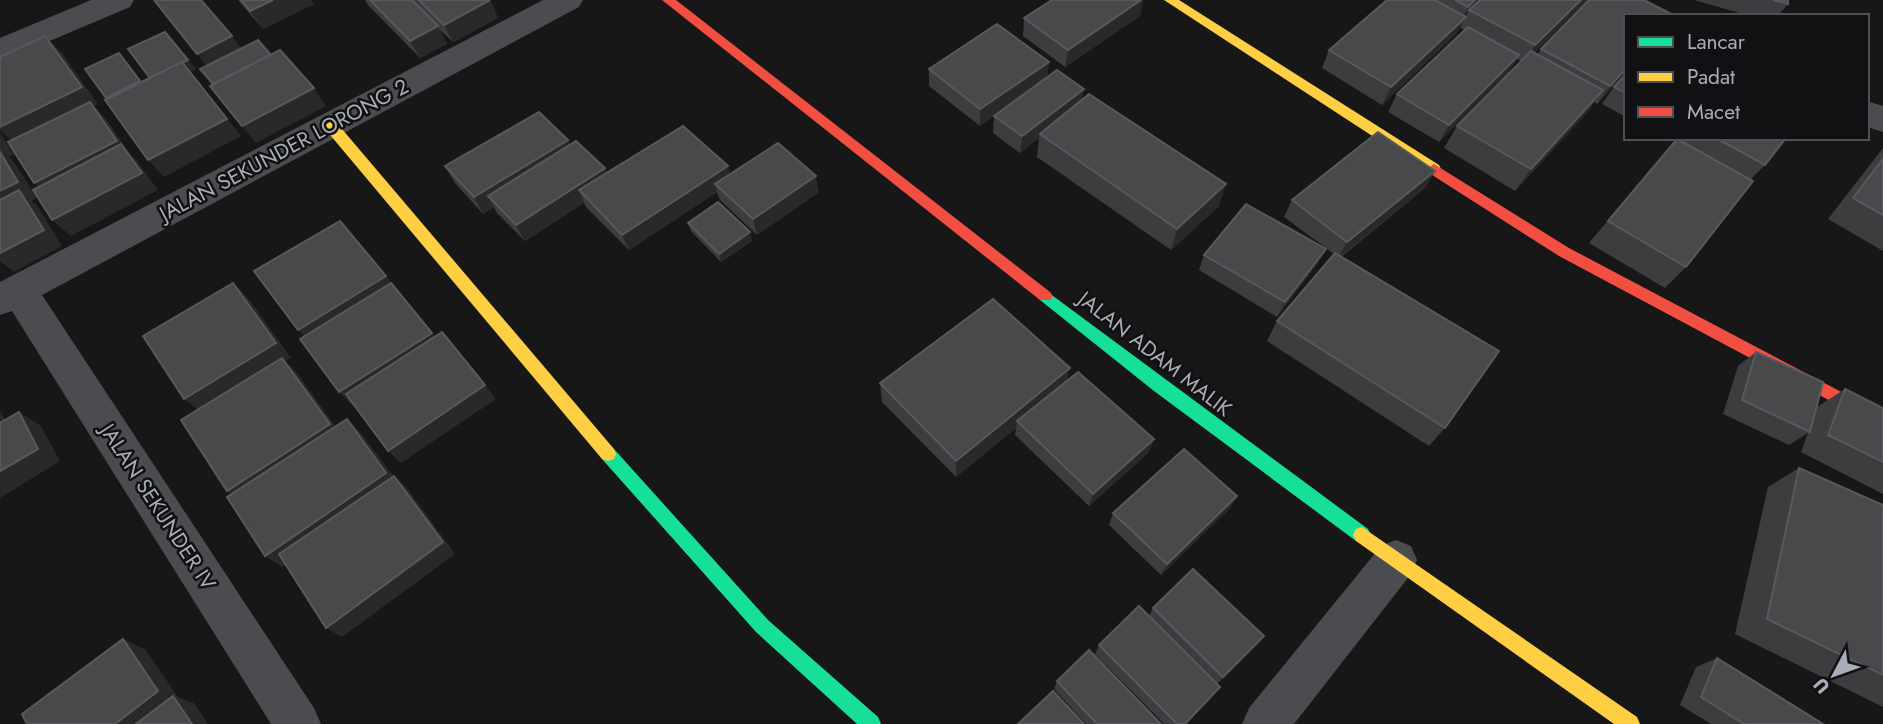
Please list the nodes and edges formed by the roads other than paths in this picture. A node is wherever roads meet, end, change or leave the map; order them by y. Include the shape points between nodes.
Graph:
1 (119, 0) edge
2 (568, 0) edge
3 (668, 0) edge
4 (1170, 0) edge
5 (0, 51) edge
6 (331, 126) junction
7 (9, 295) edge
8 (1883, 422) edge
9 (1396, 560) junction
10 (298, 724) edge
11 (871, 724) edge
12 (1265, 724) edge
13 (1630, 724) edge

1 - 5 street
2 - 6 street, JALAN SEKUNDER LORONG 2
3 - 9 street, JALAN ADAM MALIK via 1160,386
4 - 8 street via 1564,252
6 - 7 street, JALAN SEKUNDER LORONG 2
6 - 11 street via 570,412 753,616
7 - 10 street, JALAN SEKUNDER IV
9 - 12 street
9 - 13 street, JALAN ADAM MALIK

